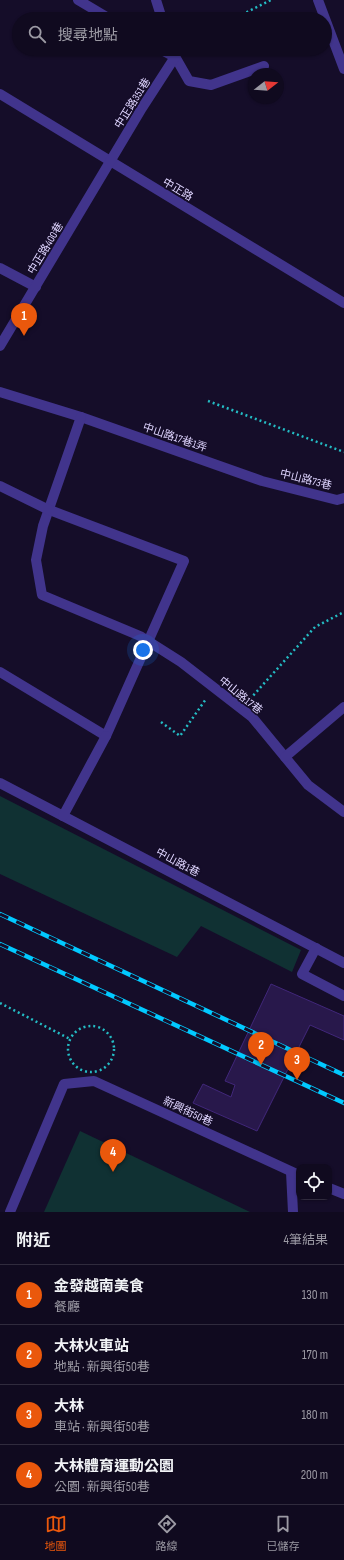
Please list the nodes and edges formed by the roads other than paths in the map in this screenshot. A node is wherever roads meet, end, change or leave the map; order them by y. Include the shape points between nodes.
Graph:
1 (78, 0) edge
2 (156, 0) edge
3 (318, 0) edge
4 (98, 12) edge
5 (160, 12) edge
6 (323, 12) edge
7 (332, 37) edge
8 (171, 56) edge
9 (175, 56) edge
10 (264, 66) dead end
11 (344, 69) edge
12 (0, 94) edge
13 (110, 162) junction
14 (0, 268) edge
15 (36, 287) junction
16 (344, 303) edge
17 (0, 346) edge
18 (0, 392) edge
19 (81, 417) junction
20 (262, 480) joint
21 (0, 486) edge
22 (344, 498) edge
23 (47, 508) junction
24 (148, 641) junction
25 (0, 672) edge
26 (344, 707) edge
27 (106, 736) junction
28 (285, 757) junction
29 (0, 783) edge
30 (344, 812) edge
31 (63, 816) junction
32 (316, 948) junction
33 (344, 963) edge
34 (344, 996) edge
35 (295, 1174) edge
36 (332, 1189) edge
37 (344, 1194) edge
38 (10, 1212) edge
39 (293, 1212) edge

1 - 4 street
2 - 5 street
3 - 6 street
7 - 11 street
8 - 13 street, 中正路351巷
9 - 10 street via 189,81 211,85
12 - 13 street, 中正路
13 - 15 street, 中正路400巷
13 - 16 street, 中正路
14 - 15 street
15 - 17 street, 中正路400巷
18 - 19 street, 中山路17巷1弄
19 - 20 street, 中山路17巷1弄
19 - 23 street
20 - 22 street, 中山路73巷 via 337,500
21 - 23 street
23 - 24 street, 中山路17巷 via 36,560 42,595
23 - 24 street via 184,561
24 - 27 street
24 - 28 street, 中山路17巷 via 181,662 252,718
25 - 27 street
26 - 28 street
27 - 31 street
28 - 30 street, 中山路17巷 via 308,785
29 - 31 street, 中山路1巷
31 - 32 street, 中山路1巷
32 - 33 street, 中山路1巷
32 - 34 street via 302,974
35 - 38 street, 新興街50巷 via 94,1081 64,1084
35 - 39 street
36 - 37 street

